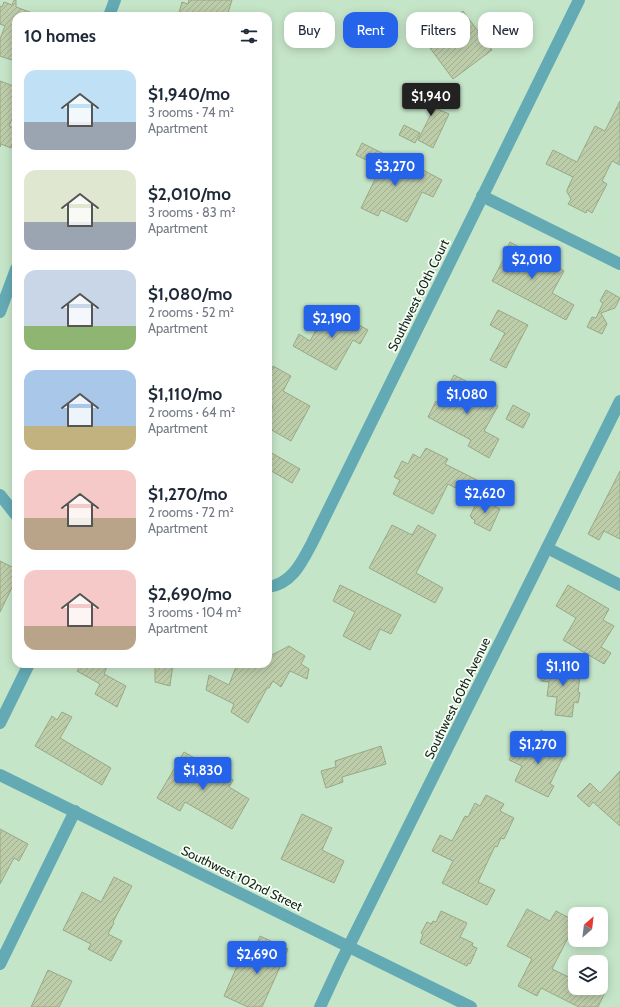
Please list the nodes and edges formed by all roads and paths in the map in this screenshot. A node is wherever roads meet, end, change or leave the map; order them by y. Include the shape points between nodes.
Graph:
1 (115, 0) edge
2 (579, 0) edge
3 (110, 12) edge
4 (482, 196) junction
5 (620, 264) edge
6 (12, 280) edge
7 (0, 312) edge
8 (620, 400) edge
9 (0, 495) edge
10 (12, 510) edge
11 (547, 548) junction
12 (620, 584) edge
13 (272, 586) edge
14 (27, 668) edge
15 (0, 723) edge
16 (0, 775) edge
17 (75, 811) junction
18 (349, 947) junction
19 (0, 964) edge
20 (320, 1007) edge
21 (471, 1007) edge

1 - 3 street
2 - 4 street, Southwest 60th Court
4 - 5 street
4 - 13 street, Southwest 60th Court via 312,543 295,572 280,584
6 - 7 street
8 - 11 street, Southwest 60th Avenue
9 - 10 street
11 - 12 street
11 - 18 street, Southwest 60th Avenue
14 - 15 street
16 - 17 street, Southwest 102nd Street
17 - 18 street, Southwest 102nd Street
17 - 19 street
18 - 20 street, Southwest 60th Avenue
18 - 21 street, Southwest 102nd Street

